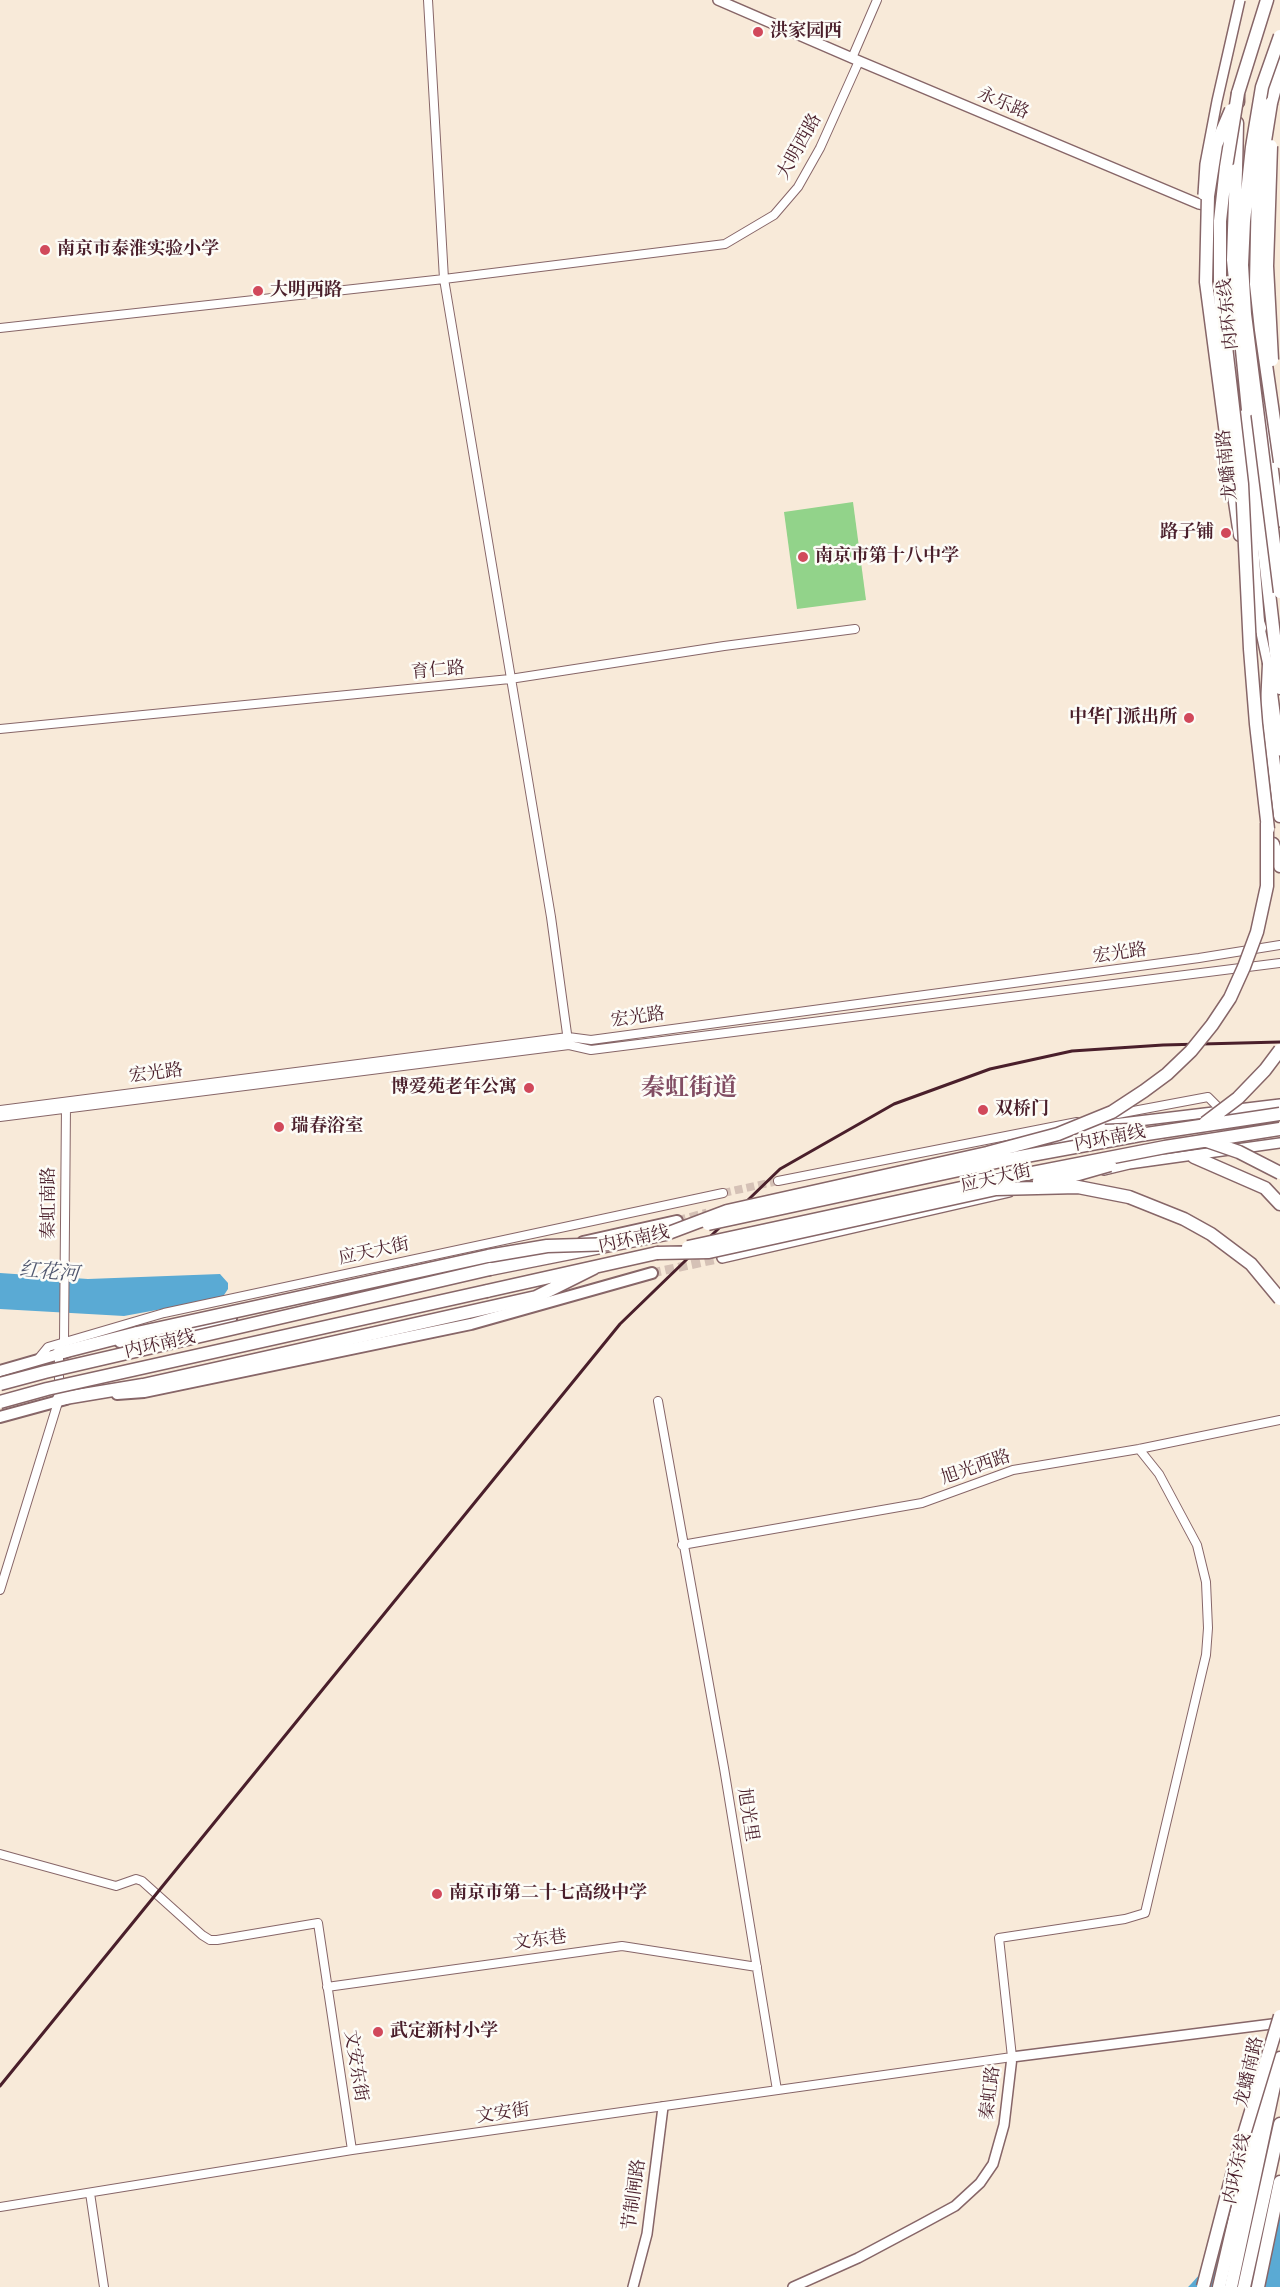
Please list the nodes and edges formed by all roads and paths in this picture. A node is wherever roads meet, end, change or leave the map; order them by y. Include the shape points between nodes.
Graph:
1 (428, 0) edge
2 (718, 0) edge
3 (877, 0) edge
4 (1240, 0) edge
5 (1267, 0) edge
6 (1280, 36) edge
7 (1280, 45) edge
8 (855, 60) junction
9 (1238, 93) junction
10 (1271, 103) junction
11 (1280, 204) edge
12 (1227, 210) junction
13 (1251, 210) junction
14 (444, 279) junction
15 (1206, 282) junction
16 (0, 328) edge
17 (1267, 418) junction
18 (1280, 462) edge
19 (1280, 522) edge
20 (1280, 592) edge
21 (1260, 628) junction
22 (855, 629) dead end
23 (1269, 664) junction
24 (510, 679) junction
25 (1280, 687) edge
26 (0, 729) edge
27 (1280, 751) edge
28 (1280, 816) edge
29 (1267, 823) junction
30 (1280, 866) edge
31 (1280, 945) edge
32 (1280, 963) edge
33 (568, 1041) junction
34 (1280, 1050) edge
35 (1280, 1104) edge
36 (66, 1105) junction
37 (0, 1110) edge
38 (1221, 1110) junction
39 (1280, 1114) edge
40 (0, 1117) edge
41 (1280, 1129) edge
42 (1280, 1143) edge
43 (987, 1153) junction
44 (1194, 1157) junction
45 (1280, 1173) edge
46 (778, 1181) tunnel mouth
47 (996, 1189) junction
48 (791, 1192) dead end
49 (723, 1193) tunnel mouth
50 (1280, 1204) edge
51 (677, 1221) tunnel mouth
52 (666, 1234) junction
53 (615, 1244) junction
54 (657, 1253) junction
55 (722, 1258) tunnel mouth
56 (594, 1268) junction
57 (652, 1273) tunnel mouth
58 (1280, 1299) edge
59 (64, 1337) junction
60 (59, 1353) junction
61 (39, 1359) junction
62 (0, 1371) edge
63 (0, 1384) edge
64 (59, 1399) junction
65 (658, 1401) dead end
66 (0, 1402) edge
67 (0, 1417) edge
68 (1280, 1420) edge
69 (1139, 1449) junction
70 (682, 1545) junction
71 (0, 1590) edge
72 (0, 1854) edge
73 (757, 1967) junction
74 (327, 1987) junction
75 (1280, 2016) edge
76 (1280, 2024) edge
77 (1012, 2057) junction
78 (1280, 2058) edge
79 (777, 2090) junction
80 (663, 2107) junction
81 (1280, 2124) edge
82 (352, 2150) junction
83 (1280, 2182) edge
84 (90, 2193) junction
85 (0, 2208) edge
86 (104, 2287) edge
87 (633, 2287) edge
88 (793, 2287) edge
89 (1203, 2287) edge
90 (1219, 2287) edge
91 (1231, 2287) edge
92 (1244, 2287) edge
93 (1258, 2287) edge

1 - 14 street
2 - 8 street, 永乐路
3 - 8 street, 大明西路
4 - 15 street, bridge via 1205,164 1202,221
5 - 9 main road
6 - 20 main road, 内环东线, bridge via 1262,87 1257,117 1242,265
7 - 10 main road via 1279,73
8 - 12 street, 永乐路 via 1200,204
8 - 14 street, 大明西路 via 820,148 798,187 774,215 725,244
9 - 15 main road, bridge via 1216,145 1208,196
9 - 25 main road, bridge via 1233,260
9 - 29 main road, bridge via 1220,221 1220,296 1242,484 1250,649
10 - 17 main road, bridge via 1267,266 1272,362
10 - 18 main road, bridge via 1258,185 1256,284
11 - 13 street, 永乐路
12 - 13 street, 永乐路
12 - 21 street, 龙蟠南路 via 1226,287
13 - 17 street via 1250,284
14 - 16 street, 大明西路
14 - 24 street
15 - 21 main road, bridge via 1246,585
17 - 19 street
21 - 23 street, 龙蟠南路
22 - 24 street, 育仁路
23 - 27 street, 龙蟠南路
23 - 28 main road via 1267,706
24 - 26 street, 育仁路
24 - 33 street
29 - 30 main road, bridge
29 - 43 main road, bridge via 1267,886 1257,932 1230,998 1191,1051 1167,1074 1112,1112 1058,1134
31 - 33 street, 宏光路
32 - 33 street, 宏光路 via 591,1050
33 - 36 street, 宏光路
34 - 47 main road, bridge via 1238,1098 1210,1120 1169,1142 1125,1161 1075,1175
35 - 38 street, 应天大街
36 - 37 street, 宏光路
36 - 40 street, 宏光路
36 - 59 street, 秦虹南路
38 - 46 street via 1208,1097
38 - 48 street, 应天大街 via 1082,1128
39 - 52 main road, 内环南线, bridge via 1015,1158
41 - 54 main road, 内环南线, bridge via 1021,1175
42 - 44 street, 应天大街
43 - 45 main road, bridge via 1106,1131 1151,1130 1196,1137 1239,1152
43 - 52 main road, bridge via 727,1211
44 - 50 main road via 1265,1188
44 - 55 street, 应天大街 via 1129,1164
47 - 54 main road, bridge via 709,1252
47 - 58 main road, bridge via 1078,1187 1155,1206 1230,1247 1251,1264
49 - 59 street, 应天大街
51 - 60 main road, 应天大街 via 139,1339
52 - 53 main road, 内环南线
53 - 60 main road, bridge via 547,1246 488,1256
53 - 63 main road, 内环南线, bridge via 490,1269
54 - 56 main road, 内环南线
56 - 64 main road via 536,1297 143,1385
56 - 66 main road, 内环南线, bridge
57 - 64 main road via 460,1327 144,1392
59 - 61 street, 应天大街 via 48,1347
60 - 61 main road, 应天大街
60 - 64 street
61 - 62 main road, 应天大街
64 - 67 main road
64 - 71 street
65 - 70 street, 旭光里
68 - 69 street, 旭光西路
69 - 70 street, 旭光西路 via 1013,1470 922,1503
69 - 77 street via 1159,1474 1197,1545 1206,1582 1206,1655 1145,1913 999,1938
70 - 73 street, 旭光里
72 - 74 street, 文安东街 via 116,1886 136,1879 142,1881 210,1940 318,1923
73 - 74 street, 文东巷 via 622,1946
73 - 79 street, 旭光里
74 - 82 street, 文安东街
75 - 89 main road, bridge
76 - 77 street, 秦虹路
76 - 90 main road, 龙蟠南路
77 - 79 street, 文安街
77 - 88 street, 秦虹路 via 1004,2126 993,2164 980,2183 955,2206 920,2226
78 - 91 main road, 内环东线
79 - 80 street, 文安街
80 - 82 street, 文安街
80 - 87 street, 节制闸路 via 647,2234
81 - 92 main road, 内环东线
82 - 84 street, 文安街
83 - 93 main road
84 - 85 street, 文安街
84 - 86 street

